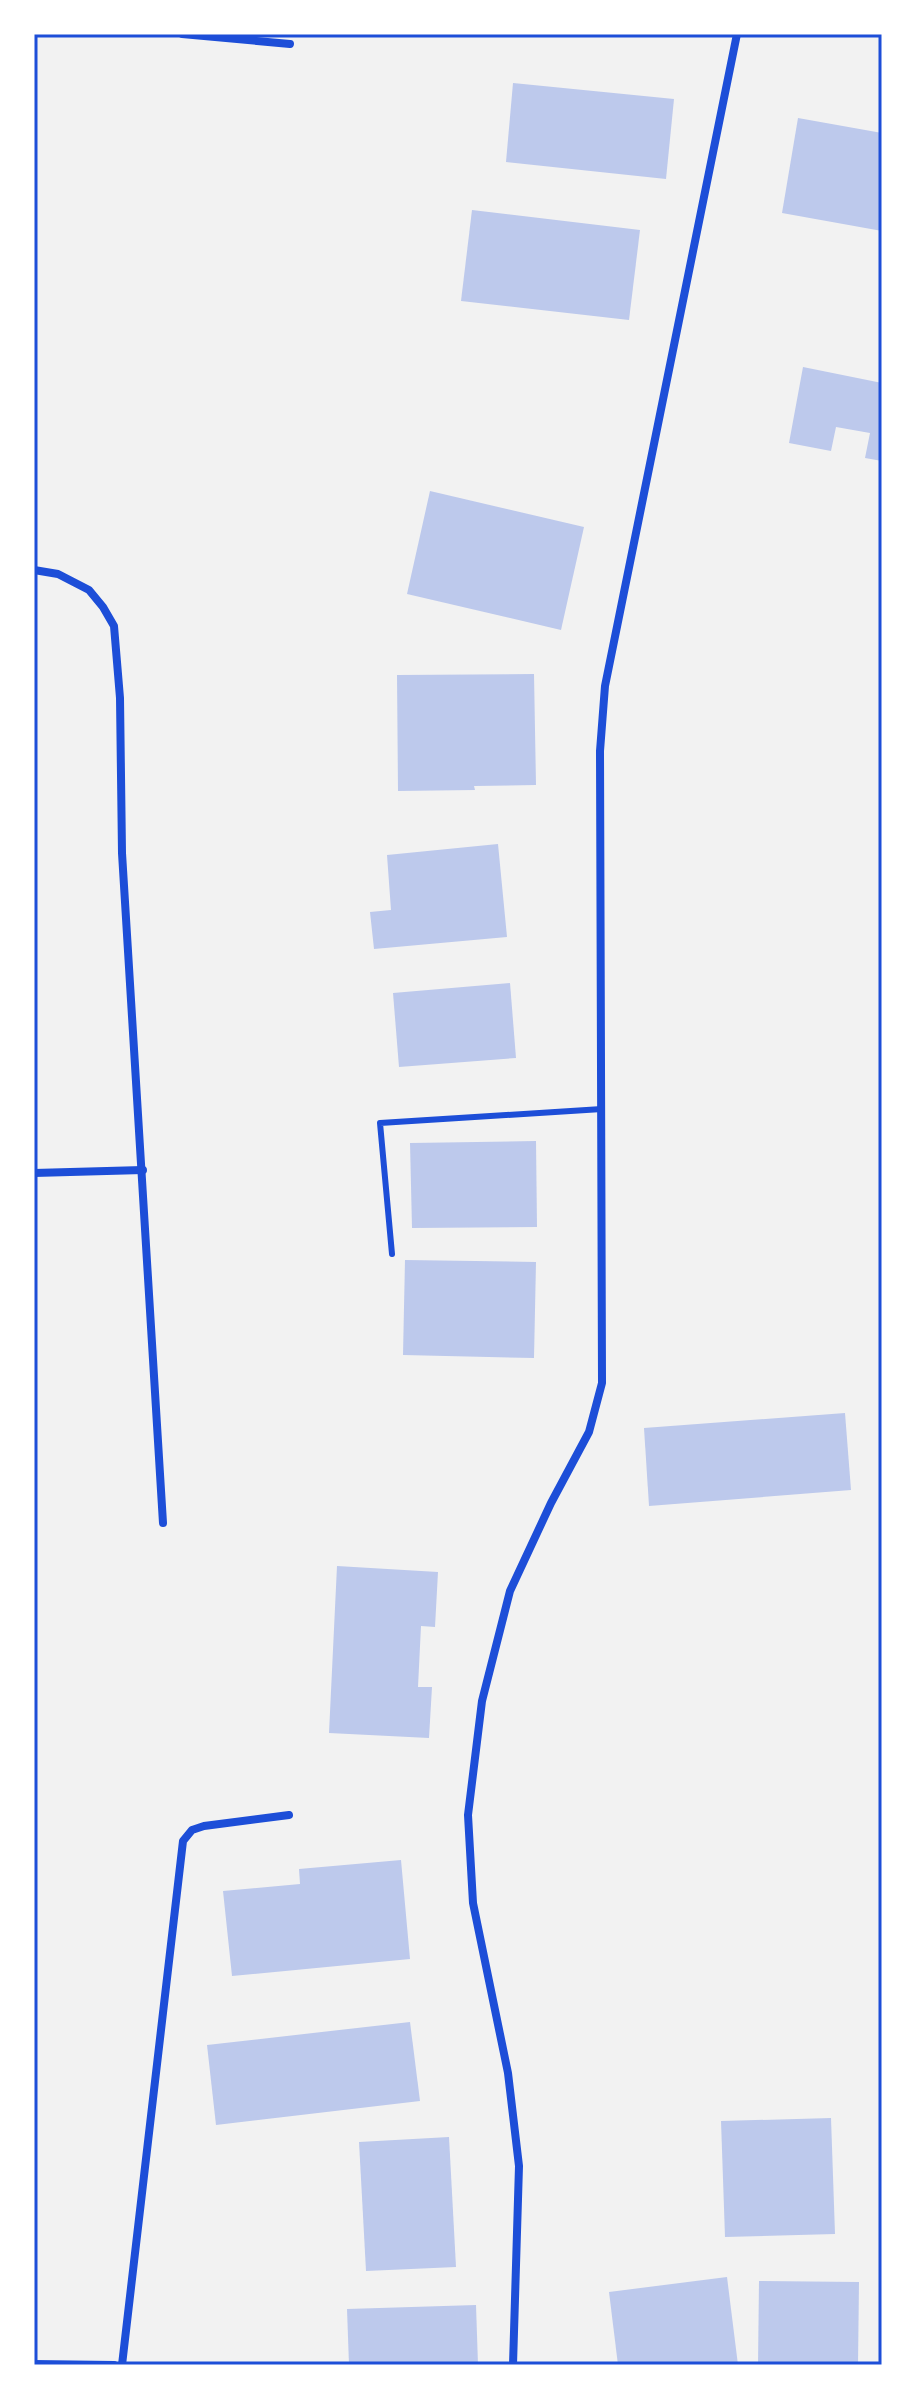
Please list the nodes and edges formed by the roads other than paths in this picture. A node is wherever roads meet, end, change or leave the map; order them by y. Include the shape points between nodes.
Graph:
1 (182, 34) edge
2 (737, 34) edge
3 (290, 44) dead end
4 (34, 570) edge
5 (602, 1109) junction
6 (143, 1170) junction
7 (34, 1173) edge
8 (392, 1254) dead end
9 (163, 1523) dead end
10 (289, 1815) dead end
11 (34, 2364) edge
12 (114, 2365) edge
13 (122, 2365) edge
14 (513, 2365) edge

1 - 3 street
2 - 5 street via 605,686 600,751
4 - 6 street via 58,574 89,590 114,626 122,853
5 - 8 lane via 380,1123
5 - 14 street via 602,1383 589,1432 510,1591 482,1701 468,1815 473,1903 508,2073 519,2166
6 - 7 street
6 - 9 street
10 - 13 street via 204,1826 183,1841
11 - 12 street

